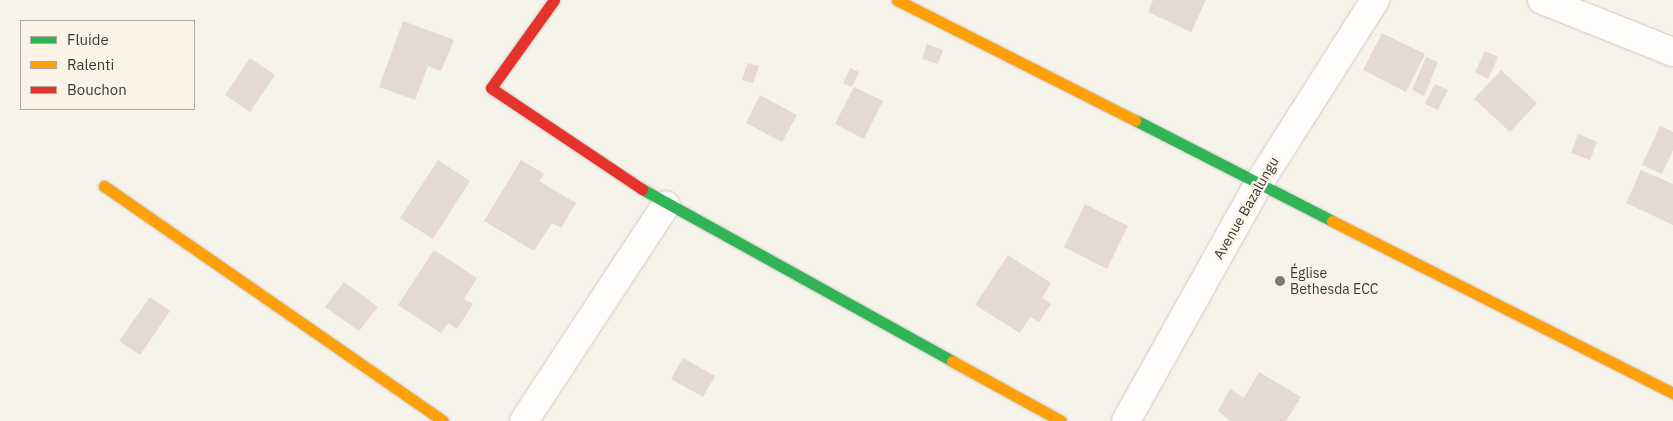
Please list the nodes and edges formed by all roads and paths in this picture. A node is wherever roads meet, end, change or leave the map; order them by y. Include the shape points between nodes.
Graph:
1 (554, 0) edge
2 (897, 0) edge
3 (1375, 0) edge
4 (1542, 0) edge
5 (1673, 52) edge
6 (1259, 183) junction
7 (104, 186) dead end
8 (666, 205) junction
9 (1673, 393) edge
10 (443, 421) edge
11 (524, 421) edge
12 (1060, 421) edge
13 (1126, 421) edge

1 - 8 street via 491,88
2 - 6 street
3 - 6 street, Avenue Bazalungu
4 - 5 street
6 - 9 street
6 - 13 street, Avenue Bazalungu
7 - 10 street
8 - 11 street
8 - 12 street

